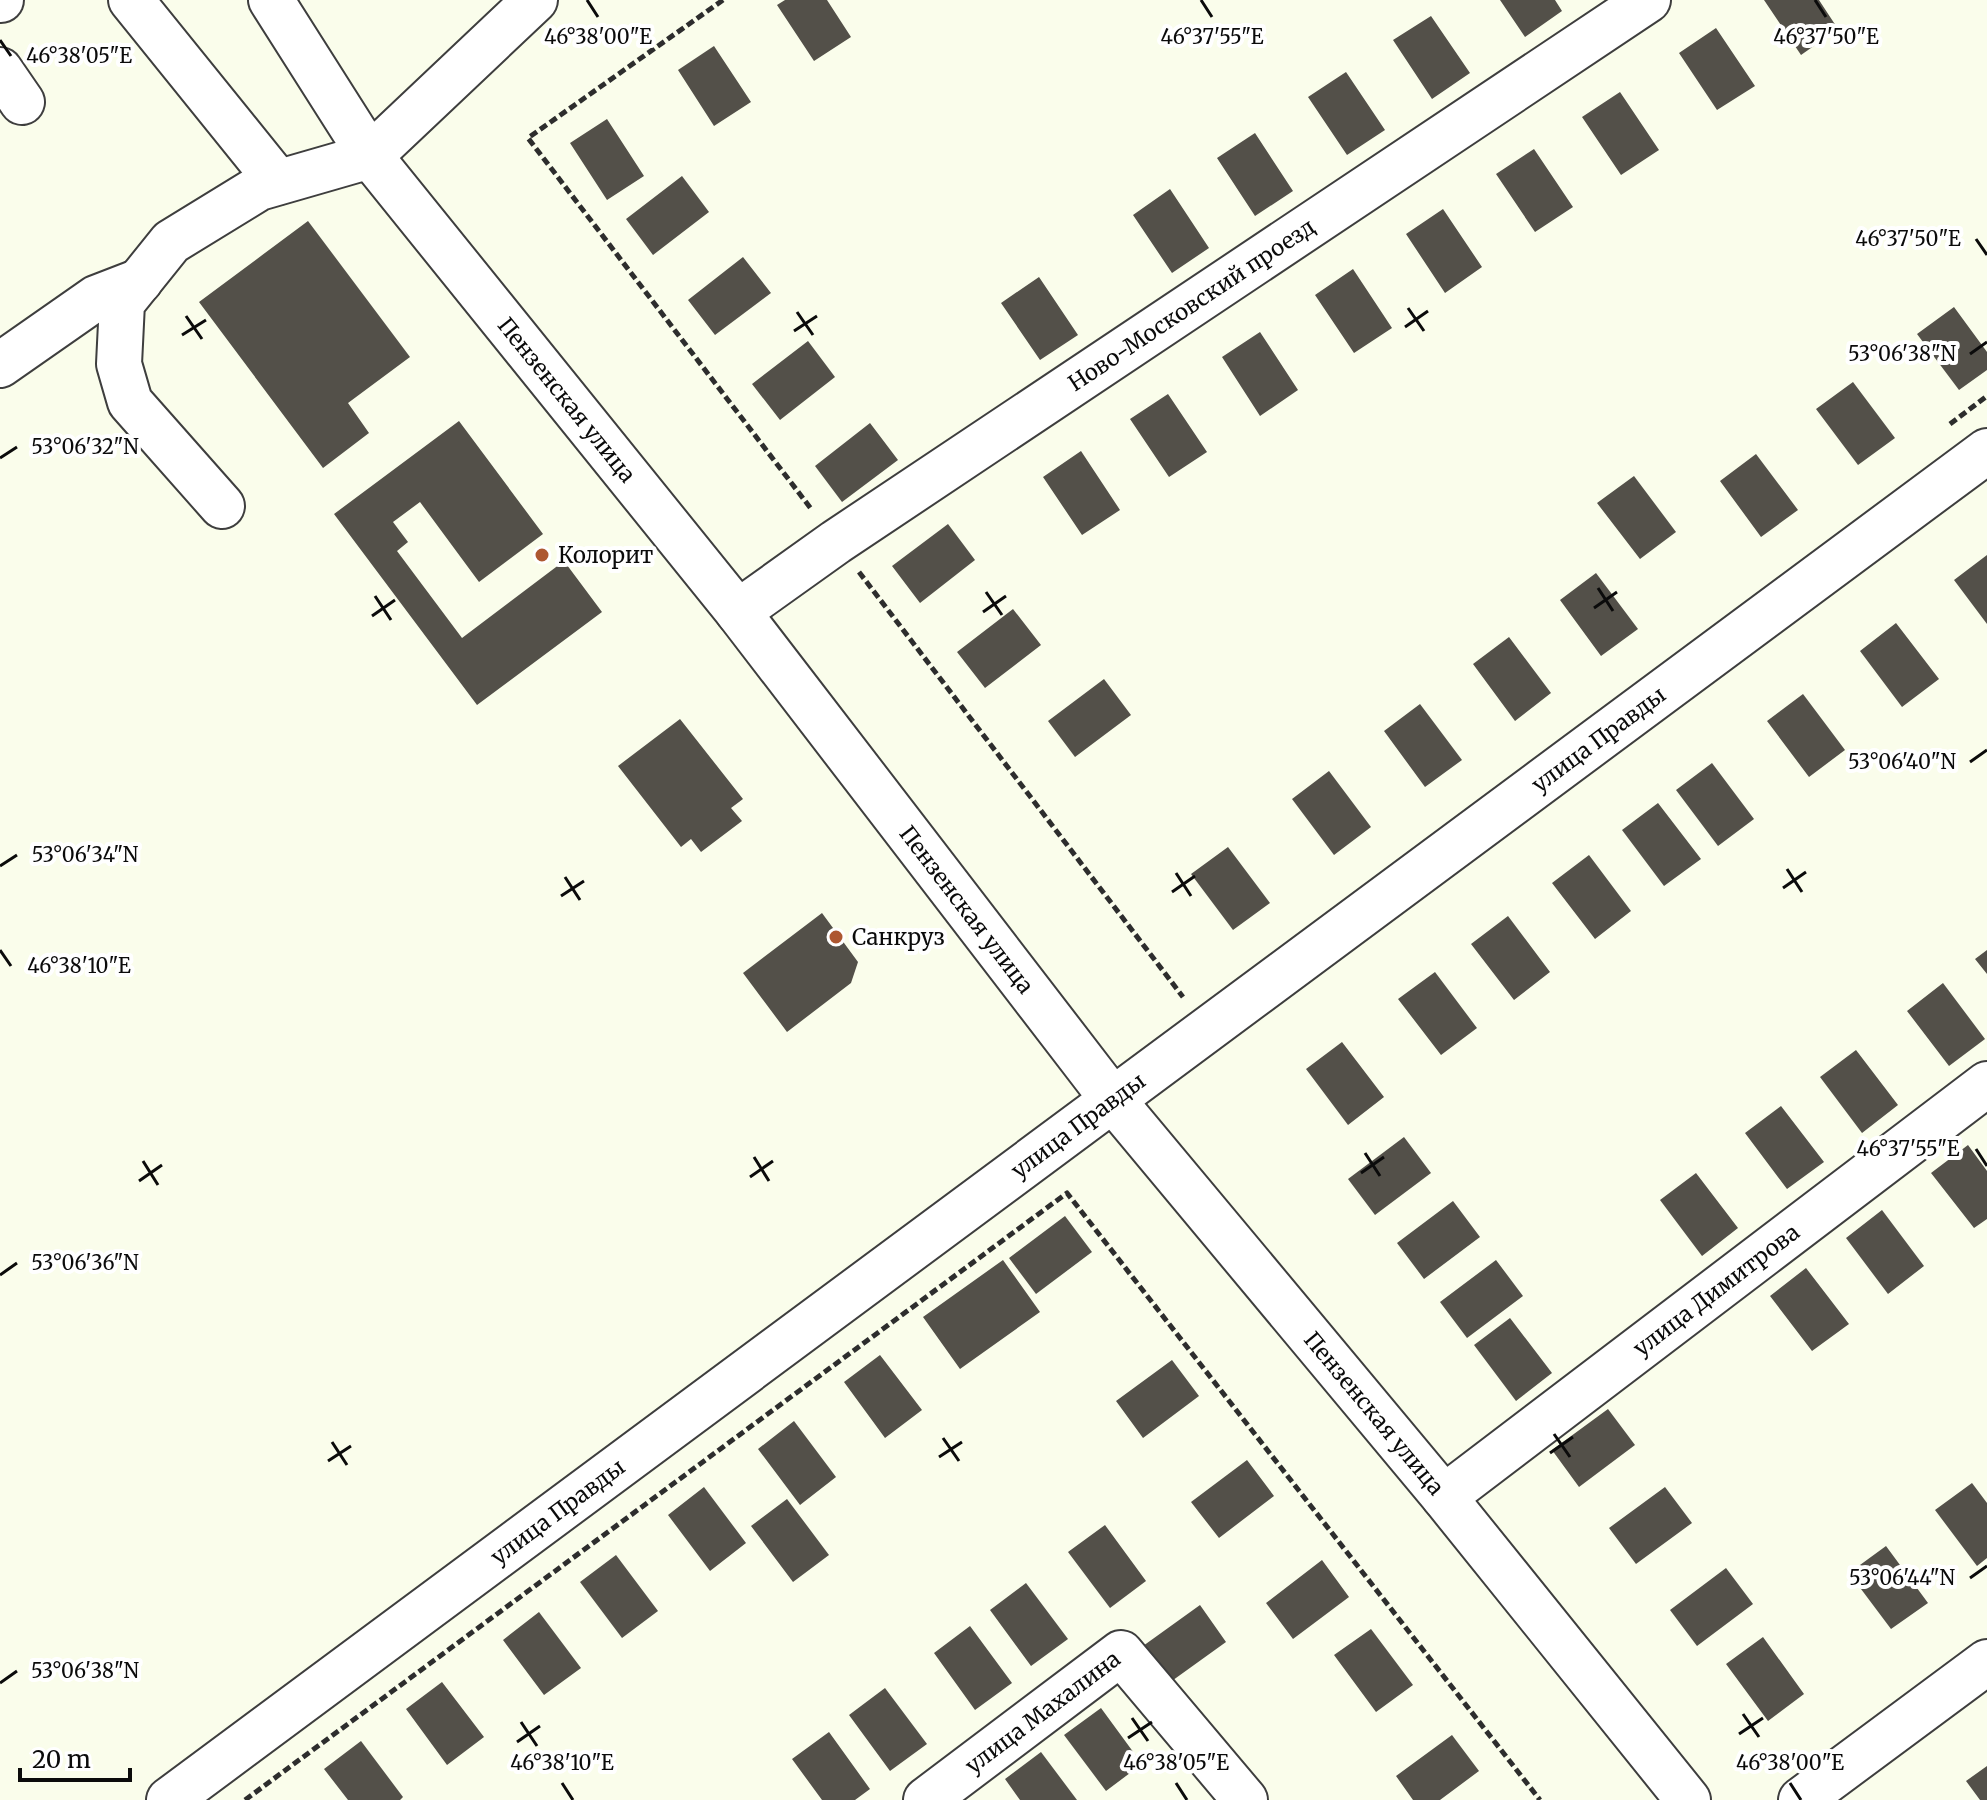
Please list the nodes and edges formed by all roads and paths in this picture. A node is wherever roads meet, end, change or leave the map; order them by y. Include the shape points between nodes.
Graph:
1 (131, 0) edge
2 (271, 0) edge
3 (535, 0) edge
4 (723, 0) edge
5 (1648, 0) edge
6 (370, 156) junction
7 (278, 182) junction
8 (140, 281) junction
9 (0, 365) edge
10 (1987, 396) edge
11 (1949, 425) dead end
12 (1987, 451) edge
13 (222, 506) dead end
14 (836, 542) junction
15 (738, 612) junction
16 (1195, 988) dead end
17 (1987, 1084) edge
18 (1113, 1100) junction
19 (1444, 1497) junction
20 (1987, 1662) edge
21 (169, 1800) edge
22 (245, 1800) edge
23 (926, 1800) edge
24 (1245, 1800) edge
25 (1540, 1800) edge
26 (1688, 1800) edge
27 (1801, 1800) edge

1 - 7 street
2 - 6 street, Пензенская улица
3 - 6 street
4 - 14 path via 528,138
5 - 14 street, Ново-Московский проезд
6 - 7 street
6 - 15 street, Пензенская улица
7 - 8 street via 259,188 171,242
8 - 9 street via 96,298
8 - 13 street via 122,303 119,364 130,402
10 - 11 path
12 - 18 street, улица Правды
14 - 15 street, Ново-Московский проезд
14 - 16 path via 1182,997
15 - 18 street, Пензенская улица
17 - 19 street, улица Димитрова
18 - 19 street, Пензенская улица
18 - 21 street, улица Правды
19 - 26 street, Пензенская улица
20 - 27 street
22 - 25 path via 1067,1193
23 - 24 street, улица Махалина via 1121,1653

